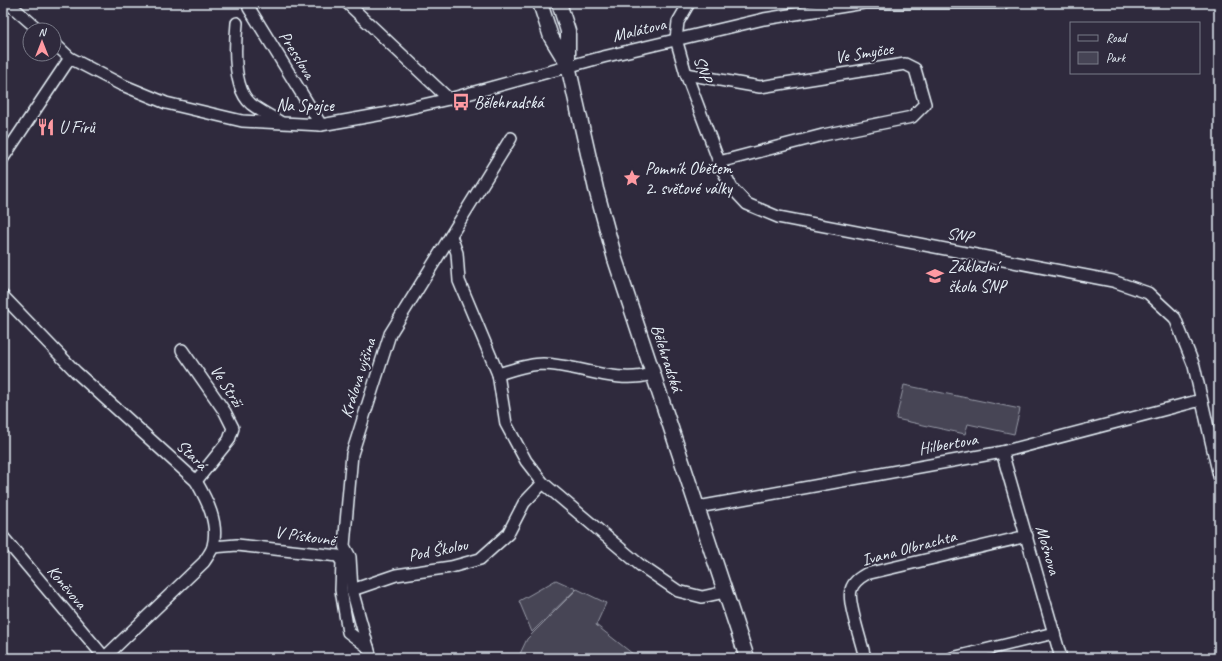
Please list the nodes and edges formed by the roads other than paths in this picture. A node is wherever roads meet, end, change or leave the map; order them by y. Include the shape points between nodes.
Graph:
1 (8, 3) edge
2 (253, 3) edge
3 (347, 3) edge
4 (540, 3) edge
5 (559, 3) edge
6 (690, 3) edge
7 (1003, 3) edge
8 (29, 22) edge
9 (237, 22) dead end
10 (676, 39) junction
11 (62, 51) edge
12 (70, 58) junction
13 (568, 65) junction
14 (686, 74) junction
15 (449, 99) junction
16 (282, 123) junction
17 (321, 125) junction
18 (511, 138) dead end
19 (3, 158) edge
20 (719, 162) junction
21 (451, 236) junction
22 (3, 296) edge
23 (182, 350) dead end
24 (498, 374) junction
25 (652, 374) junction
26 (1202, 400) junction
27 (1002, 452) junction
28 (1219, 476) edge
29 (196, 481) junction
30 (543, 483) junction
31 (698, 507) junction
32 (1027, 536) junction
33 (3, 537) edge
34 (213, 547) junction
35 (352, 590) junction
36 (724, 592) junction
37 (1054, 632) junction
38 (368, 647) junction
39 (104, 658) edge
40 (371, 658) edge
41 (747, 658) edge
42 (866, 658) edge
43 (952, 658) edge
44 (1061, 658) edge

1 - 8 street
2 - 17 street, Presslova via 249,8
3 - 15 street
4 - 13 street, Bělehradská via 551,37
5 - 13 street, Bělehradská via 568,31
6 - 10 street via 678,22
7 - 10 street, Malátova via 864,4 764,20
9 - 16 street via 235,56 242,89 250,103
10 - 13 street, Malátova
10 - 14 street, SNP
11 - 12 street
12 - 16 street, Na Spojce via 120,84 166,103 242,121
12 - 19 street
13 - 15 street, Na Spojce
13 - 25 street, Bělehradská via 611,245
14 - 20 street, SNP
14 - 20 street, Ve Smyčce via 760,88 905,64 915,69 925,104 912,117
15 - 17 street, Na Spojce
16 - 17 street, Na Spojce
18 - 21 street, Králova výšina
20 - 26 street, SNP via 732,188 747,204 778,217 1113,281 1148,293 1175,318 1192,360
21 - 24 street via 457,253 459,281
21 - 35 street, Králova výšina via 390,334 352,454 344,546 350,557
22 - 29 street, Stará via 76,372
23 - 29 street, Ve Strži via 226,412 233,428 230,440
24 - 25 street via 542,364 626,379
24 - 30 street via 506,424 526,461
25 - 31 street, Bělehradská
26 - 27 street, Hilbertova
26 - 28 street, SNP
27 - 31 street, Hilbertova
27 - 32 street, Mošnova
29 - 34 street, Stará via 209,504 214,530
30 - 35 street, Pod Školou via 524,503 508,534 480,559 451,567 396,575
30 - 36 street via 640,565 678,591 702,597
31 - 36 street, Bělehradská
32 - 37 street, Mošnova
32 - 42 street, Ivana Olbrachta via 859,577 853,584 850,599
33 - 39 street, Koněvova
34 - 38 street, V Pískovně via 237,545 338,556 342,562 341,590 348,632
34 - 39 street via 204,562
35 - 38 street, Králova výšina
36 - 41 street, Bělehradská
37 - 43 street
37 - 44 street, Mošnova
38 - 40 street, Králova výšina

